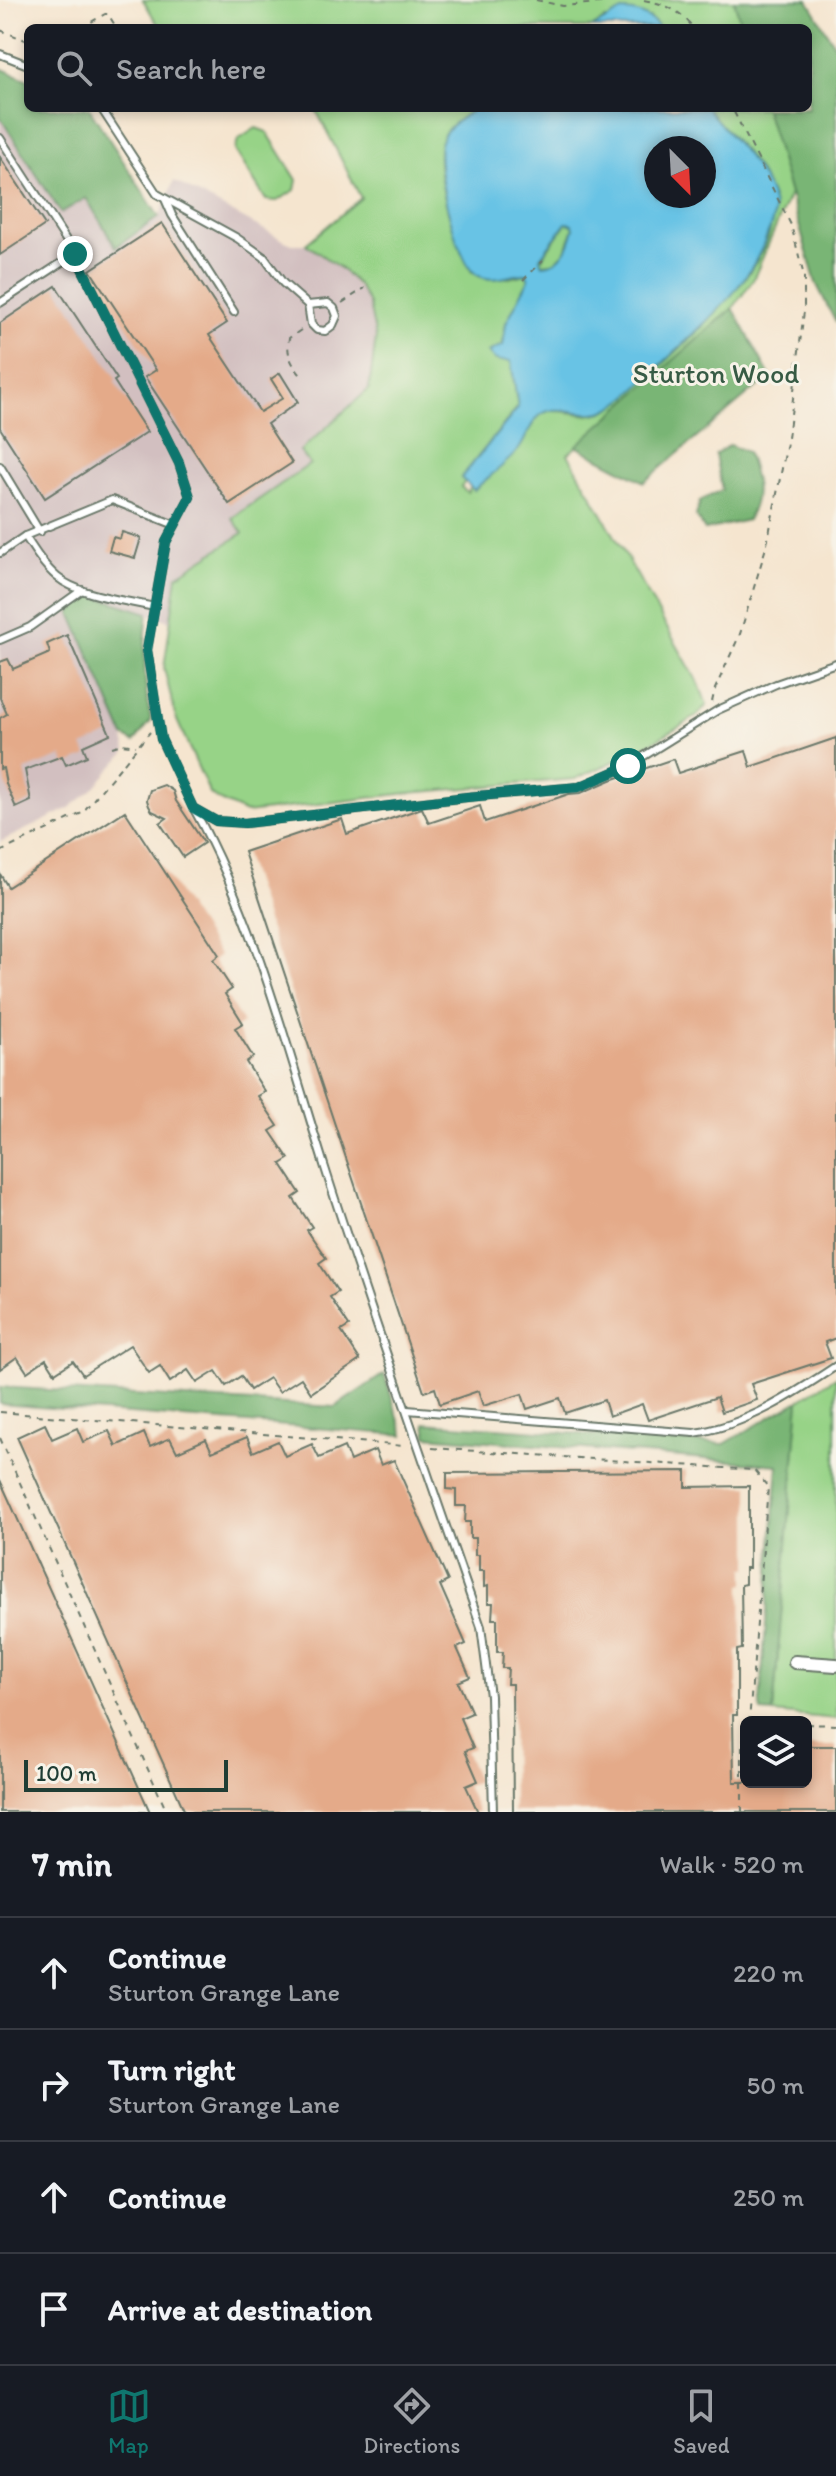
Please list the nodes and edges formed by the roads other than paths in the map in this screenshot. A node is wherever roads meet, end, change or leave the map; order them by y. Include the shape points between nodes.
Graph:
1 (0, 54) edge
2 (24, 63) edge
3 (104, 112) edge
4 (0, 138) edge
5 (165, 198) junction
6 (75, 254) junction
7 (0, 303) edge
8 (308, 305) junction
9 (234, 312) dead end
10 (0, 466) edge
11 (175, 525) junction
12 (40, 532) junction
13 (25, 536) junction
14 (0, 553) edge
15 (82, 590) junction
16 (154, 607) junction
17 (0, 640) edge
18 (836, 663) edge
19 (193, 808) junction
20 (836, 1366) edge
21 (407, 1410) junction
22 (795, 1662) dead end
23 (836, 1665) edge
24 (493, 1812) edge

1 - 2 lane
3 - 5 lane via 157,194
4 - 6 lane
5 - 8 lane via 264,257
5 - 9 lane
6 - 7 lane
6 - 11 lane via 179,463 190,497
8 - 8 lane via 317,330 333,325 337,316 328,303
10 - 12 lane
11 - 12 lane via 112,500
11 - 16 lane via 166,542
12 - 13 lane
13 - 14 lane
13 - 15 lane via 58,577
15 - 16 lane
15 - 17 lane via 30,627
16 - 19 lane via 147,650 161,739
18 - 19 lane via 710,715 628,766 579,787 245,823 216,821
19 - 21 lane via 255,944
20 - 21 lane via 736,1422 694,1433
21 - 24 lane via 481,1627 490,1696
22 - 23 street

